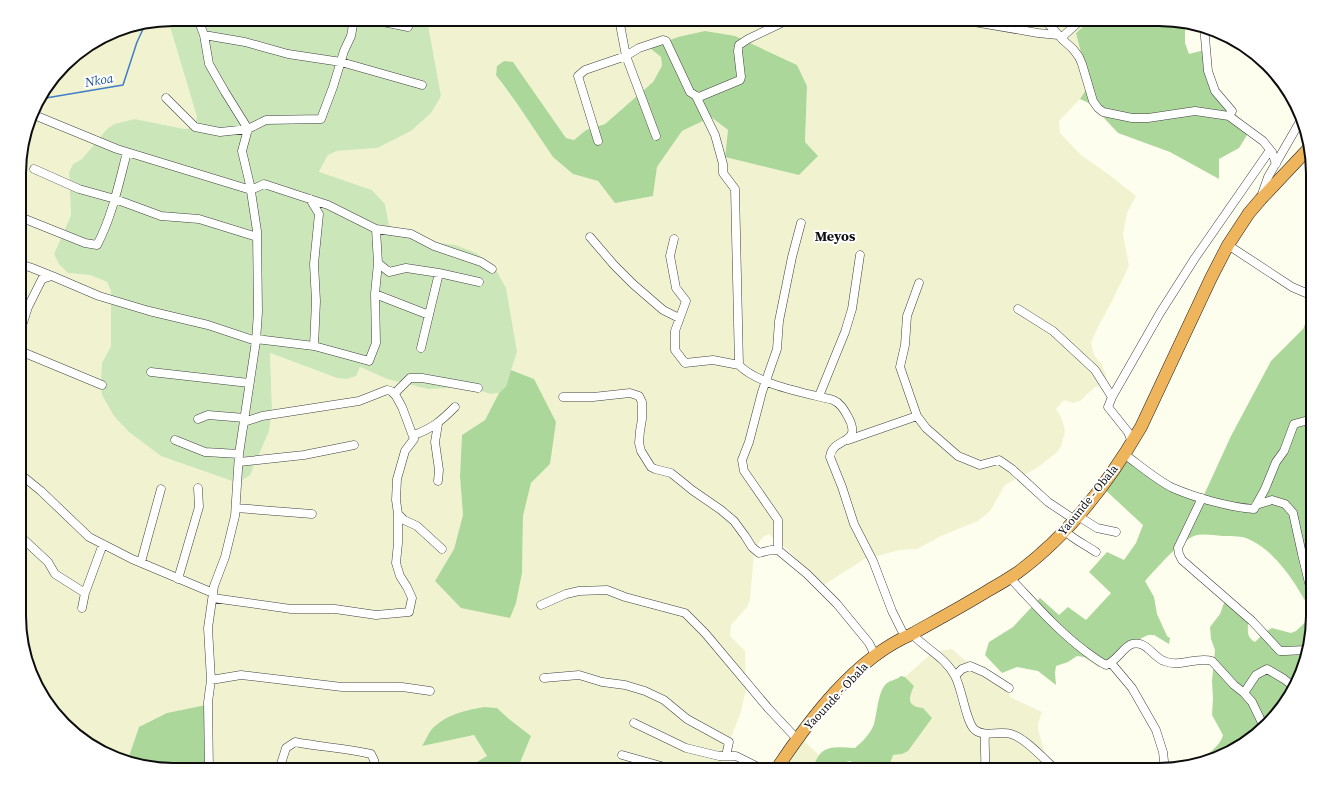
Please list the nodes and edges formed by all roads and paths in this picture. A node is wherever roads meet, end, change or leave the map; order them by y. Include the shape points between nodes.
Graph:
1 (201, 26) edge
2 (353, 26) edge
3 (403, 26) edge
4 (620, 26) edge
5 (775, 26) edge
6 (997, 26) edge
7 (1050, 26) edge
8 (1073, 26) edge
9 (408, 27) dead end
10 (1205, 34) edge
11 (204, 35) junction
12 (1059, 36) junction
13 (626, 56) junction
14 (341, 62) junction
15 (422, 85) dead end
16 (696, 96) junction
17 (166, 98) dead end
18 (1229, 116) junction
19 (40, 117) dead end
20 (1298, 125) edge
21 (248, 129) junction
22 (656, 136) dead end
23 (598, 141) dead end
24 (1270, 150) junction
25 (127, 152) junction
26 (1305, 153) edge
27 (1276, 164) junction
28 (34, 169) dead end
29 (251, 190) junction
30 (115, 199) junction
31 (310, 199) junction
32 (1260, 199) junction
33 (26, 219) edge
34 (801, 223) dead end
35 (376, 229) junction
36 (257, 237) junction
37 (590, 237) dead end
38 (674, 239) dead end
39 (1228, 245) junction
40 (860, 255) dead end
41 (378, 263) junction
42 (26, 266) edge
43 (492, 269) dead end
44 (439, 273) junction
45 (52, 276) junction
46 (479, 282) dead end
47 (919, 283) dead end
48 (1306, 293) edge
49 (375, 294) junction
50 (26, 303) edge
51 (1018, 309) dead end
52 (429, 314) junction
53 (680, 318) junction
54 (256, 340) junction
55 (314, 346) junction
56 (421, 348) dead end
57 (26, 353) edge
58 (739, 365) junction
59 (151, 372) dead end
60 (766, 381) junction
61 (249, 383) junction
62 (102, 385) dead end
63 (478, 388) dead end
64 (394, 394) junction
65 (819, 396) junction
66 (563, 397) dead end
67 (1112, 397) junction
68 (455, 407) dead end
69 (917, 416) junction
70 (198, 419) dead end
71 (244, 420) junction
72 (1306, 421) edge
73 (438, 424) junction
74 (414, 435) junction
75 (175, 440) dead end
76 (847, 440) junction
77 (1132, 442) junction
78 (354, 445) dead end
79 (1124, 454) junction
80 (239, 458) junction
81 (26, 479) edge
82 (438, 481) dead end
83 (198, 488) dead end
84 (161, 489) dead end
85 (1202, 498) junction
86 (1256, 506) junction
87 (236, 508) junction
88 (312, 514) dead end
89 (398, 514) junction
90 (1076, 518) junction
91 (1065, 531) junction
92 (1116, 532) dead end
93 (26, 542) edge
94 (103, 544) junction
95 (442, 549) dead end
96 (778, 550) junction
97 (1096, 552) dead end
98 (141, 562) junction
99 (1306, 570) edge
100 (178, 578) junction
101 (1010, 578) junction
102 (85, 593) junction
103 (213, 595) junction
104 (541, 605) dead end
105 (82, 608) dead end
106 (908, 635) junction
107 (1302, 650) edge
108 (875, 655) junction
109 (1111, 663) junction
110 (955, 676) junction
111 (544, 678) dead end
112 (211, 680) junction
113 (1290, 683) edge
114 (1009, 688) dead end
115 (430, 692) dead end
116 (1244, 693) junction
117 (1261, 721) edge
118 (634, 723) dead end
119 (985, 734) junction
120 (797, 739) junction
121 (622, 755) dead end
122 (726, 756) junction
123 (209, 763) edge
124 (281, 763) edge
125 (375, 763) edge
126 (650, 763) edge
127 (750, 763) edge
128 (781, 763) edge
129 (986, 763) edge
130 (1048, 763) edge
131 (1164, 763) edge

1 - 11 street
2 - 14 street
3 - 9 street
4 - 13 street
5 - 16 street via 739,45 740,80 708,94
6 - 12 street
7 - 12 street
8 - 12 street
10 - 18 street via 1208,71 1216,90 1232,110
11 - 14 street via 245,42 288,54
11 - 21 street via 209,64
12 - 18 street via 1079,57 1093,101 1104,112 1132,118 1195,111
13 - 16 street via 639,48 666,41 690,92
13 - 22 street
13 - 23 street via 585,70 578,76
14 - 15 street
14 - 21 street via 321,119 266,120
16 - 58 street via 715,135 723,173 735,189
17 - 21 street via 195,127 220,132
18 - 24 street via 1263,140
19 - 25 street
20 - 27 street
21 - 29 street via 242,151
24 - 27 street
24 - 67 street via 1160,313
25 - 29 street
25 - 30 street
26 - 32 highway, Yaounde - Obala
27 - 32 street
28 - 30 street via 79,189
29 - 31 street via 264,184
29 - 36 street
30 - 33 street via 97,245 85,243
30 - 36 street via 161,216 199,220
31 - 35 street
31 - 55 street via 319,214 314,264
32 - 39 highway, Yaounde - Obala
34 - 60 street via 779,321 777,348
35 - 41 street
35 - 43 street via 411,234 434,246 481,262
36 - 54 street
37 - 53 street via 633,284 663,310
38 - 53 street via 670,256 676,288 686,301
39 - 48 street via 1292,287
39 - 77 highway, Yaounde - Obala
40 - 65 street via 852,309
41 - 44 street via 389,272 406,268
41 - 49 street
42 - 45 street
44 - 46 street
44 - 52 street
45 - 50 street via 42,279
45 - 54 street via 99,296
47 - 69 street via 907,316 900,367
49 - 52 street
49 - 55 street via 376,343 369,361
51 - 67 street via 1053,330 1096,370
52 - 56 street
53 - 58 street via 675,331 675,350 685,364 713,360
54 - 55 street
54 - 61 street
57 - 62 street
58 - 60 street
59 - 61 street
60 - 65 street
60 - 96 street via 742,460 744,471 778,520
61 - 71 street
63 - 64 street via 410,378
64 - 71 street via 387,390 359,401
64 - 74 street
65 - 76 street via 840,403 853,426 852,436
66 - 96 street via 630,393 639,396 642,402 642,419 639,443 641,452 651,467 671,473 721,510 734,521 759,553
67 - 77 street via 1108,407 1128,432
68 - 73 street
69 - 76 street
69 - 90 street via 926,428 958,456 980,465 999,460 1048,502
70 - 71 street via 208,415
71 - 80 street
72 - 86 street via 1294,424 1284,451 1276,462
73 - 74 street
73 - 82 street via 435,442
74 - 89 street via 405,451 397,479
75 - 80 street via 205,452
76 - 106 street via 834,448 830,457 854,524 873,561 892,611
77 - 79 highway, Yaounde - Obala
78 - 80 street via 304,455
79 - 85 street via 1172,488
79 - 90 highway, Yaounde - Obala
80 - 87 street
81 - 94 street via 89,537
83 - 100 street via 199,507
84 - 98 street
85 - 86 street via 1236,508 1254,509
85 - 107 street via 1178,548 1182,560 1252,621 1280,650
86 - 99 street via 1272,500 1285,504 1293,513
87 - 88 street
87 - 103 street
89 - 95 street via 417,526
89 - 103 street via 396,563 412,598 409,612 376,615 335,609 292,609
90 - 91 highway, Yaounde - Obala
90 - 92 street via 1097,528
91 - 97 street
91 - 101 highway, Yaounde - Obala
93 - 102 street via 48,562 55,574
94 - 98 street
94 - 102 street
96 - 108 street via 837,604 869,643
98 - 100 street
100 - 103 street
101 - 106 highway, Yaounde - Obala
101 - 109 street via 1054,625 1075,643 1100,662 1106,665
102 - 105 street
103 - 112 street via 208,628
104 - 120 street via 572,592 607,590 685,612
106 - 108 highway, Yaounde - Obala
106 - 110 street via 943,659
108 - 120 highway, Yaounde - Obala via 816,713
109 - 116 street via 1129,646 1140,644 1167,662 1183,664 1202,659 1212,661 1234,686
109 - 131 street via 1132,688 1156,730
110 - 114 street via 970,666
110 - 119 street via 974,728
111 - 122 street via 579,675 645,691 664,700 688,720 729,742
112 - 115 street via 241,675 342,687 402,687
112 - 123 street via 208,702
113 - 116 street via 1267,669 1256,674
116 - 117 street via 1252,702
118 - 122 street via 686,748
119 - 129 street
119 - 130 street via 1010,733 1020,737
120 - 128 highway, Yaounde - Obala
121 - 126 street
122 - 127 street via 736,756
124 - 125 street via 286,748 294,742 371,754

